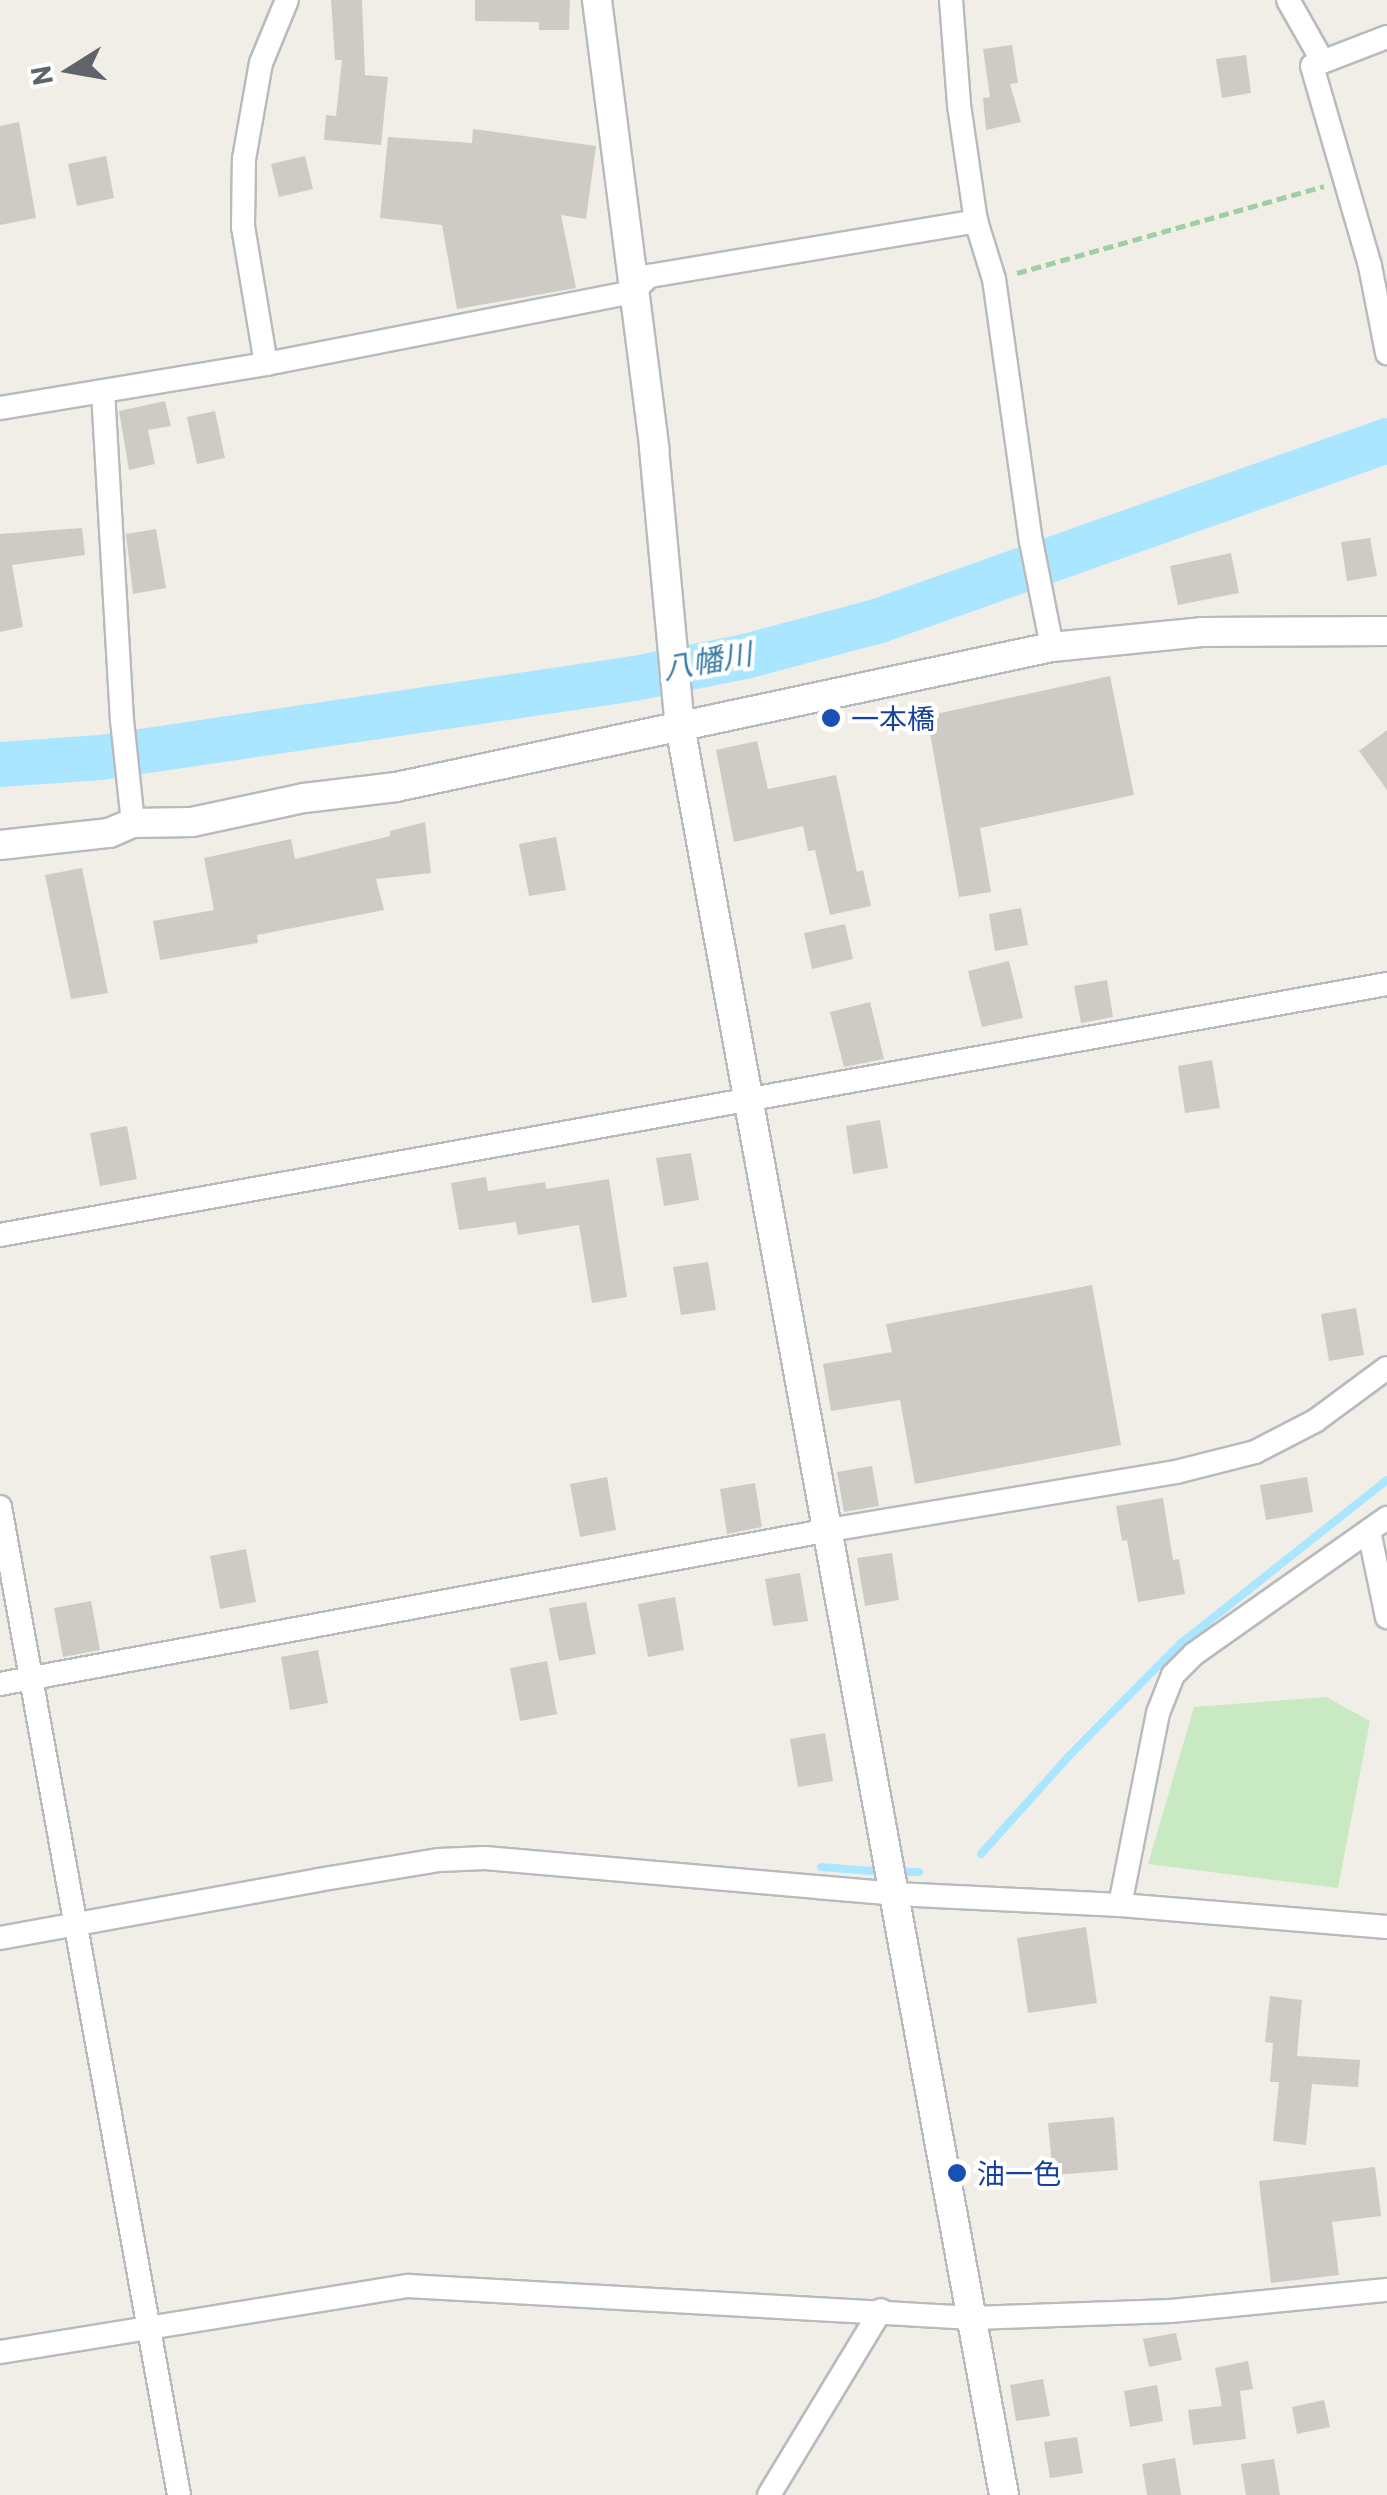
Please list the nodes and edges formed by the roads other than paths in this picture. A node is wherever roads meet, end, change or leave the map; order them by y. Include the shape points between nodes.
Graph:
1 (287, 0) edge
2 (597, 0) edge
3 (951, 0) edge
4 (1288, 0) edge
5 (1387, 37) edge
6 (1322, 60) junction
7 (976, 220) junction
8 (634, 292) junction
9 (1387, 353) edge
10 (266, 364) junction
11 (103, 392) junction
12 (0, 408) edge
13 (1387, 631) edge
14 (1052, 646) junction
15 (680, 726) junction
16 (133, 824) junction
17 (0, 846) edge
18 (1387, 984) edge
19 (751, 1100) junction
20 (0, 1235) edge
21 (1387, 1368) edge
22 (0, 1507) edge
23 (1378, 1525) edge
24 (830, 1530) junction
25 (1387, 1617) edge
26 (30, 1678) junction
27 (0, 1684) edge
28 (895, 1894) junction
29 (1120, 1905) junction
30 (76, 1926) junction
31 (1387, 1927) edge
32 (0, 1938) edge
33 (1387, 2290) edge
34 (881, 2310) junction
35 (973, 2318) junction
36 (148, 2325) junction
37 (0, 2352) edge
38 (178, 2495) edge
39 (769, 2495) edge
40 (1004, 2495) edge

1 - 10 street via 261,63 244,158 243,226
2 - 8 street
3 - 7 street
4 - 6 street
5 - 6 street
6 - 9 street via 1312,66 1370,266
7 - 8 street via 649,276
7 - 14 street via 994,280
8 - 10 street
8 - 15 street
10 - 11 street
11 - 12 street
11 - 16 street
13 - 14 street via 1200,632
14 - 15 street
15 - 16 street via 396,788 304,798 192,822
15 - 19 street
16 - 17 street
18 - 19 street
19 - 20 street
19 - 24 street
21 - 24 street via 1315,1421 1255,1452 1176,1472
22 - 26 street
23 - 25 street
23 - 29 street via 1194,1654 1174,1675 1158,1713
24 - 26 street
24 - 28 street
26 - 27 street
26 - 30 street
28 - 29 street
28 - 30 street via 485,1858 318,1880
28 - 35 street
29 - 31 street
30 - 32 street
30 - 36 street
33 - 35 street via 1171,2310
34 - 35 street
34 - 36 street via 408,2286
34 - 39 street
35 - 40 street
36 - 37 street
36 - 38 street

